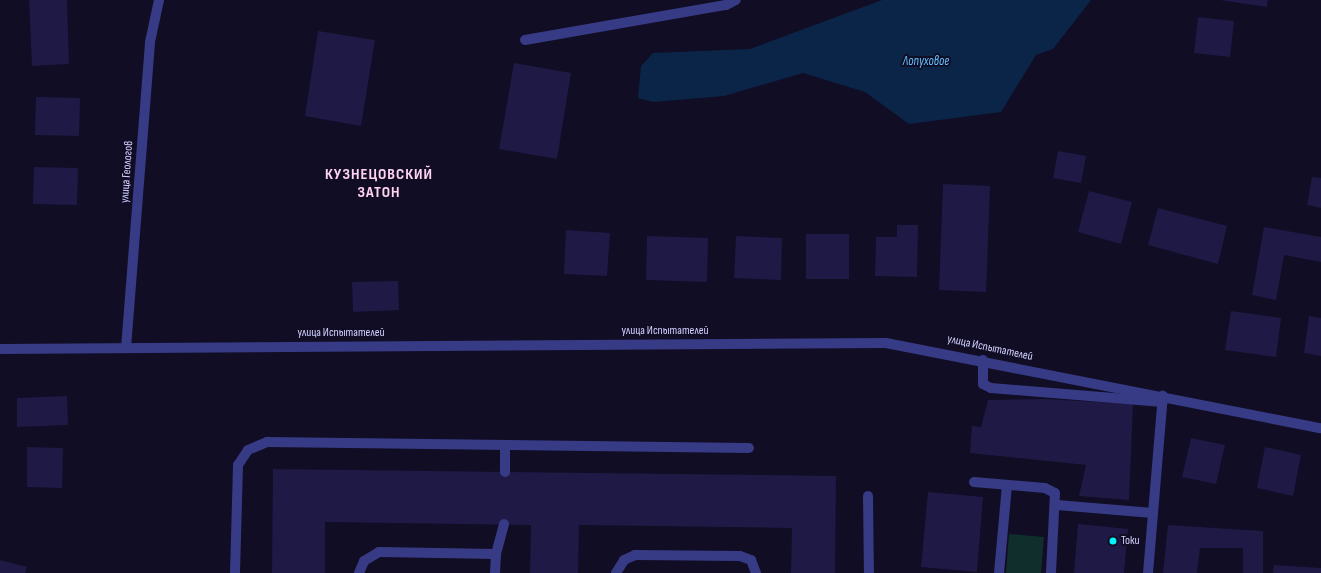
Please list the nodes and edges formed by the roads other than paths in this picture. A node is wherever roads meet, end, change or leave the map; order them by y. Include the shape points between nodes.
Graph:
1 (159, 0) edge
2 (736, 0) edge
3 (525, 40) dead end
4 (0, 348) edge
5 (126, 348) junction
6 (983, 360) junction
7 (1162, 399) junction
8 (1321, 428) edge
9 (506, 445) junction
10 (749, 448) dead end
11 (505, 472) dead end
12 (974, 482) dead end
13 (1007, 485) junction
14 (868, 496) dead end
15 (1056, 504) junction
16 (1153, 513) junction
17 (504, 524) dead end
18 (496, 554) junction
19 (235, 573) edge
20 (359, 573) edge
21 (495, 573) edge
22 (616, 573) edge
23 (756, 573) edge
24 (869, 573) edge
25 (999, 573) edge
26 (1051, 573) edge
27 (1148, 573) edge

1 - 5 street, улица Геологов via 150,42
2 - 3 street via 726,5
4 - 5 street, улица Испытателей
5 - 6 street, улица Испытателей via 869,342 911,345
6 - 7 street, улица Испытателей
6 - 7 street via 983,384 991,388
7 - 8 street, улица Испытателей
7 - 16 street
9 - 10 street
9 - 11 street
9 - 19 street via 256,445 238,465
12 - 13 street
13 - 15 street via 1048,489 1057,496
13 - 25 street
14 - 24 street
15 - 16 street
15 - 26 street
16 - 27 street
17 - 18 street
18 - 20 street via 379,552 364,561
18 - 21 street
22 - 23 street via 624,560 635,555 740,556 751,560

